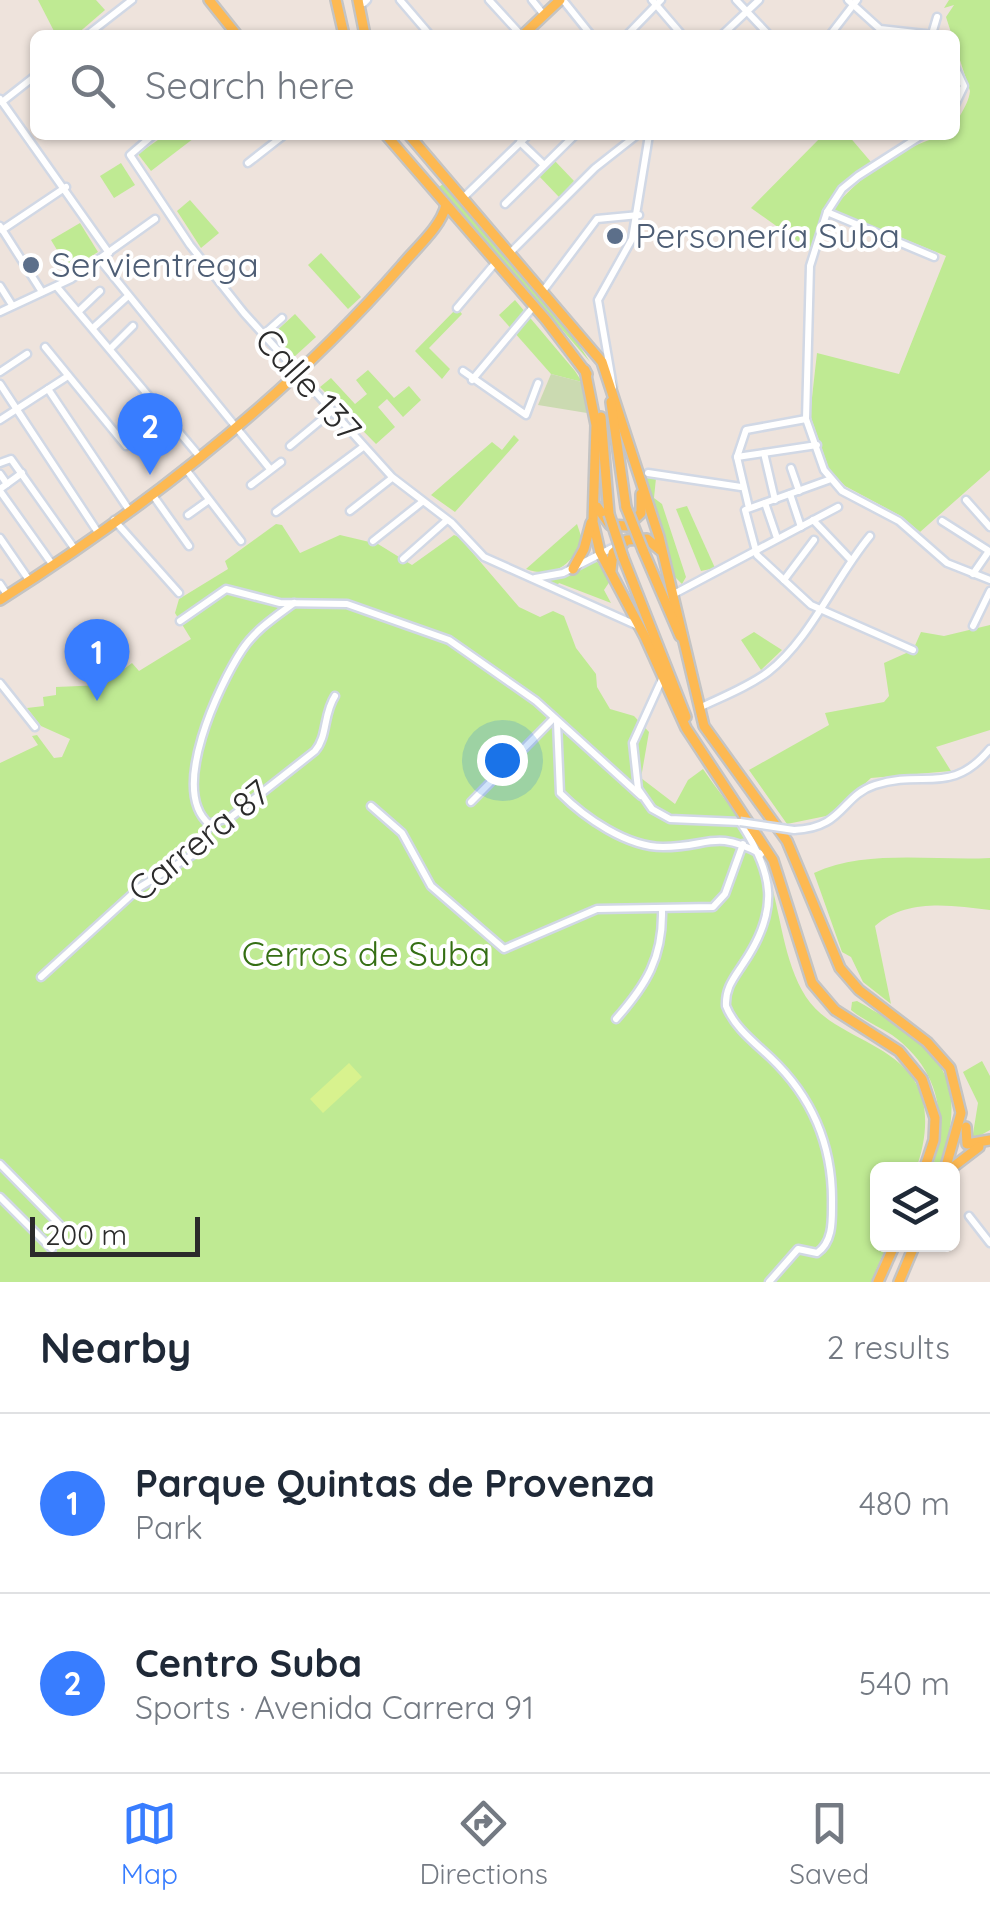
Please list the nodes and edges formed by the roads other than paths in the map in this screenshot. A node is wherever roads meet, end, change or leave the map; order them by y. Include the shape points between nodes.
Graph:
1 (132, 0) edge
2 (210, 0) edge
3 (336, 0) edge
4 (400, 0) edge
5 (489, 0) edge
6 (532, 0) edge
7 (561, 0) edge
8 (736, 0) edge
9 (760, 0) edge
10 (363, 1) edge
11 (852, 1) edge
12 (657, 2) edge
13 (747, 13) junction
14 (544, 14) junction
15 (938, 17) dead end
16 (93, 30) edge
17 (233, 30) edge
18 (343, 30) edge
19 (365, 30) edge
20 (426, 30) edge
21 (517, 30) edge
22 (527, 30) edge
23 (587, 30) edge
24 (631, 30) edge
25 (678, 30) edge
26 (728, 30) edge
27 (764, 30) edge
28 (833, 30) edge
29 (886, 30) edge
30 (934, 30) edge
31 (30, 80) edge
32 (1, 100) edge
33 (30, 139) edge
34 (31, 140) edge
35 (147, 140) edge
36 (278, 140) edge
37 (390, 140) edge
38 (416, 140) edge
39 (522, 140) edge
40 (570, 140) edge
41 (630, 140) edge
42 (649, 140) edge
43 (914, 140) edge
44 (520, 142) junction
45 (248, 163) dead end
46 (544, 165) junction
47 (66, 187) junction
48 (463, 198) junction
49 (504, 204) dead end
50 (446, 205) junction
51 (827, 212) junction
52 (639, 216) junction
53 (155, 219) dead end
54 (459, 220) junction
55 (1, 228) edge
56 (424, 240) junction
57 (110, 253) junction
58 (510, 253) junction
59 (934, 258) dead end
60 (100, 260) junction
61 (496, 262) junction
62 (0, 286) edge
63 (57, 287) junction
64 (543, 290) junction
65 (100, 291) dead end
66 (42, 292) junction
67 (128, 296) junction
68 (12, 306) junction
69 (534, 306) junction
70 (457, 308) dead end
71 (0, 312) edge
72 (79, 312) junction
73 (282, 318) dead end
74 (133, 326) dead end
75 (572, 326) junction
76 (93, 328) junction
77 (264, 335) junction
78 (45, 347) dead end
79 (110, 348) junction
80 (27, 354) dead end
81 (0, 356) edge
82 (4, 370) edge
83 (585, 370) junction
84 (296, 371) junction
85 (463, 371) dead end
86 (68, 376) junction
87 (472, 380) junction
88 (538, 383) dead end
89 (0, 384) edge
90 (48, 388) junction
91 (613, 388) junction
92 (16, 410) junction
93 (332, 411) junction
94 (806, 419) junction
95 (0, 420) edge
96 (237, 426) junction
97 (817, 445) junction
98 (126, 446) dead end
99 (290, 446) dead end
100 (363, 447) junction
101 (764, 453) junction
102 (200, 457) junction
103 (737, 457) junction
104 (281, 462) dead end
105 (0, 463) edge
106 (185, 468) junction
107 (791, 468) dead end
108 (270, 469) junction
109 (22, 473) junction
110 (0, 474) edge
111 (643, 475) junction
112 (392, 477) junction
113 (831, 479) junction
114 (251, 485) dead end
115 (742, 487) junction
116 (2, 488) edge
117 (799, 491) junction
118 (152, 494) junction
119 (790, 494) junction
120 (209, 500) junction
121 (774, 500) junction
122 (966, 500) dead end
123 (422, 502) junction
124 (594, 503) junction
125 (765, 503) junction
126 (838, 508) dead end
127 (128, 510) junction
128 (350, 511) dead end
129 (746, 511) junction
130 (276, 512) dead end
131 (188, 515) dead end
132 (114, 520) junction
133 (447, 520) junction
134 (813, 520) junction
135 (942, 520) dead end
136 (800, 527) junction
137 (990, 527) edge
138 (98, 531) junction
139 (870, 536) dead end
140 (0, 538) edge
141 (777, 538) junction
142 (240, 540) dead end
143 (814, 540) dead end
144 (373, 541) dead end
145 (622, 543) junction
146 (189, 546) dead end
147 (74, 548) junction
148 (989, 551) edge
149 (600, 552) junction
150 (755, 552) junction
151 (664, 558) junction
152 (403, 559) dead end
153 (850, 559) junction
154 (52, 564) junction
155 (572, 569) junction
156 (973, 575) junction
157 (524, 576) junction
158 (29, 580) junction
159 (784, 580) junction
160 (990, 580) edge
161 (0, 584) edge
162 (618, 586) junction
163 (990, 591) edge
164 (179, 593) dead end
165 (674, 594) junction
166 (624, 597) junction
167 (4, 598) edge
168 (295, 602) junction
169 (818, 610) junction
170 (616, 612) junction
171 (180, 621) dead end
172 (973, 626) dead end
173 (642, 629) junction
174 (913, 650) dead end
175 (688, 658) junction
176 (663, 674) junction
177 (0, 682) edge
178 (672, 695) junction
179 (335, 696) dead end
180 (652, 700) junction
181 (698, 708) junction
182 (556, 719) junction
183 (33, 726) dead end
184 (696, 746) junction
185 (990, 749) edge
186 (642, 797) junction
187 (471, 802) dead end
188 (371, 806) dead end
189 (209, 824) junction
190 (740, 824) junction
191 (742, 844) junction
192 (762, 854) junction
193 (662, 911) junction
194 (41, 977) dead end
195 (616, 1019) dead end
196 (950, 1068) junction
197 (990, 1140) edge
198 (927, 1162) edge
199 (949, 1162) edge
200 (958, 1162) edge
201 (0, 1164) edge
202 (0, 1196) edge
203 (969, 1216) dead end
204 (62, 1227) dead end
205 (990, 1243) edge
206 (52, 1249) dead end
207 (891, 1252) edge
208 (912, 1252) edge
209 (769, 1282) edge
210 (878, 1282) edge
211 (900, 1282) edge

1 - 16 street
2 - 17 main road
3 - 18 main road
4 - 20 street
5 - 21 street
6 - 14 street
7 - 14 main road
7 - 23 street
8 - 13 street
9 - 13 street
10 - 19 main road
11 - 28 street
11 - 29 street
12 - 24 street
12 - 25 street
13 - 26 street
13 - 27 street
14 - 22 main road
15 - 30 street
31 - 32 street
32 - 33 street
34 - 47 street
35 - 77 street, Calle 137 via 130,155 190,245
36 - 45 street
37 - 50 main road
38 - 48 main road
39 - 44 street
40 - 46 street
41 - 58 street
42 - 52 street
43 - 51 street via 850,182
44 - 46 street
44 - 48 street
46 - 49 street
47 - 55 street
47 - 57 street
48 - 58 main road
50 - 54 main road
50 - 56 main road
51 - 59 street
51 - 94 street via 810,266
52 - 64 street via 597,220
52 - 91 street via 629,248 598,300
53 - 57 street
54 - 56 main road via 446,221
54 - 61 main road
55 - 66 street
56 - 84 main road
57 - 60 street
58 - 64 main road
60 - 63 street
60 - 67 street
61 - 69 main road
61 - 70 street
62 - 68 street
63 - 66 street
63 - 72 street
64 - 75 main road
65 - 72 street
66 - 68 street
67 - 76 street
67 - 96 street
68 - 71 street
69 - 83 main road
69 - 87 street
72 - 76 street
73 - 77 street
74 - 79 street
75 - 91 main road via 597,354
75 - 175 main road, bridge via 608,390 626,508
76 - 79 street
77 - 84 street, Calle 137
78 - 86 street
79 - 102 street
80 - 82 street
81 - 82 street
83 - 124 main road via 596,425
83 - 184 main road, bridge via 601,415 609,514
84 - 93 street, Calle 137
84 - 96 main road
85 - 87 street
86 - 90 street
86 - 98 street
87 - 88 street via 526,414
89 - 92 street
90 - 92 street
90 - 127 street
91 - 111 main road
92 - 95 street
92 - 138 street
93 - 99 street
93 - 100 street, Calle 137
94 - 97 street
94 - 103 street via 746,430
96 - 102 main road
96 - 108 street
97 - 101 street
97 - 113 street
100 - 112 street, Calle 137
100 - 130 street
101 - 103 street
101 - 121 street
102 - 106 main road
103 - 115 street
104 - 108 street
105 - 109 street via 10,458
106 - 118 main road
106 - 120 street
107 - 117 street
108 - 114 street
109 - 116 street
109 - 147 street
110 - 116 street
111 - 115 street
111 - 124 main road via 642,509 630,525 610,525
111 - 151 main road
112 - 123 street, Calle 137
112 - 128 street
113 - 117 street
113 - 156 street via 852,499 899,521 931,553
115 - 129 street
116 - 154 street
117 - 119 street
118 - 127 main road
118 - 146 street
119 - 121 street
119 - 136 street
120 - 131 street
120 - 142 street
121 - 125 street
122 - 137 street
123 - 133 street, Calle 137
123 - 144 street
124 - 149 main road
124 - 155 main road via 584,549
125 - 129 street
125 - 141 street
126 - 134 street
127 - 132 main road
129 - 150 street
132 - 138 main road
132 - 164 street
133 - 152 street
133 - 157 street, Calle 137 via 484,557
134 - 136 street
134 - 153 street
135 - 148 street
136 - 141 street
138 - 147 main road
139 - 153 street
140 - 158 street
141 - 150 street
143 - 159 street
145 - 149 street
145 - 151 main road via 646,539
145 - 162 main road via 611,560
147 - 154 main road
148 - 156 street
149 - 155 street
149 - 162 main road
150 - 159 street
150 - 165 street
151 - 165 main road
153 - 169 street
154 - 158 main road
155 - 157 street via 552,577
156 - 160 street
157 - 170 street, Calle 137
158 - 167 main road
159 - 169 street
161 - 167 street
162 - 166 main road
163 - 172 street
165 - 175 main road
166 - 170 street
166 - 173 main road
168 - 171 street via 226,589
168 - 182 street via 347,604 449,640
168 - 189 street via 242,649 202,732 198,807
169 - 174 street
169 - 181 street via 772,670
170 - 173 street, Calle 137
173 - 176 main road
175 - 181 main road
176 - 178 main road
176 - 180 street
177 - 183 street
178 - 180 street
178 - 184 main road
179 - 189 street, Carrera 87 via 314,751 230,817
180 - 186 street via 632,743
181 - 196 main road via 720,754 798,860 844,974
182 - 186 street
182 - 187 street
182 - 191 street via 560,794 596,822 645,845 718,838
184 - 198 main road via 774,860 812,983 834,1010 899,1052 922,1079 934,1118
185 - 190 street, bridge via 967,773 872,786 830,822 794,830
186 - 190 street via 670,819
188 - 193 street via 402,833 431,886 504,949 598,909
189 - 194 street, Carrera 87 via 199,851 140,887
190 - 192 street
191 - 192 street
191 - 193 street via 720,902
192 - 209 street via 769,905 727,990 728,1012 800,1088 819,1123 832,1198 830,1234 817,1252 798,1249
193 - 195 street via 657,960 646,985
196 - 197 main road via 965,1098 965,1140 971,1146
196 - 199 main road via 961,1113
197 - 200 main road
201 - 204 street
202 - 206 street
203 - 205 street
207 - 210 main road
208 - 211 main road

